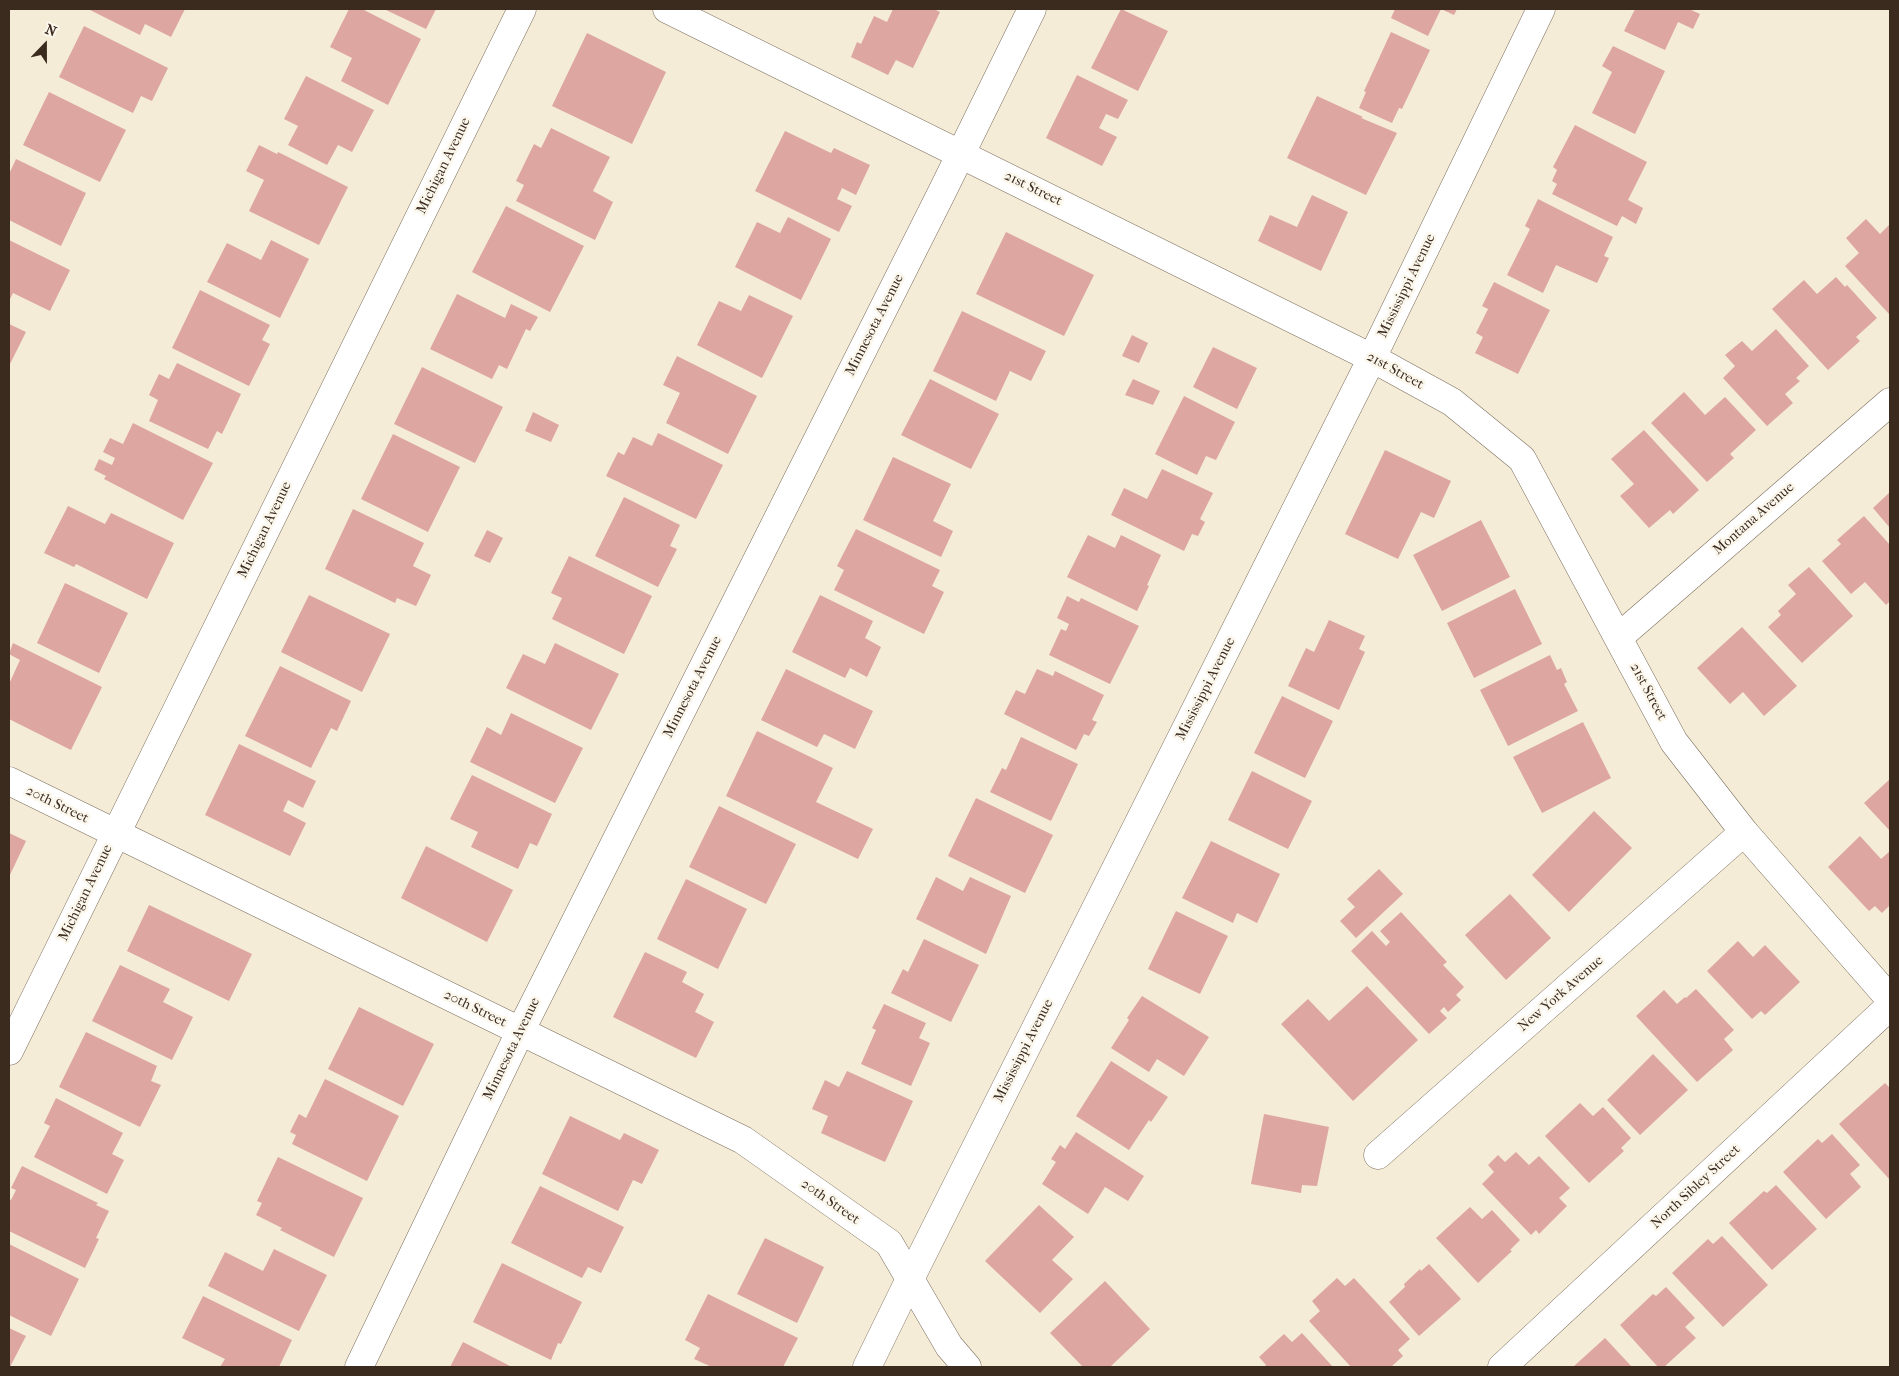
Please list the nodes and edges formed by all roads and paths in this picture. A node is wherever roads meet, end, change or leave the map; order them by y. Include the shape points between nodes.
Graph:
1 (522, 9) edge
2 (667, 9) edge
3 (1032, 9) edge
4 (1541, 9) edge
5 (961, 153) junction
6 (1372, 358) junction
7 (1890, 402) edge
8 (1619, 637) junction
9 (9, 781) edge
10 (1744, 832) junction
11 (115, 833) junction
12 (1890, 999) edge
13 (1890, 1006) edge
14 (520, 1032) junction
15 (9, 1051) edge
16 (1378, 1155) dead end
17 (909, 1280) junction
18 (359, 1367) edge
19 (867, 1367) edge
20 (967, 1367) edge
21 (1502, 1367) edge

1 - 11 street, Michigan Avenue
2 - 5 street, 21st Street
3 - 5 street, Minnesota Avenue
4 - 6 street, Mississippi Avenue
5 - 6 street, 21st Street
5 - 14 street, Minnesota Avenue
6 - 8 street, 21st Street via 1452,402 1522,459
6 - 17 street, Mississippi Avenue
7 - 8 street, Montana Avenue
8 - 10 street, 21st Street via 1674,742
9 - 11 street, 20th Street
10 - 12 street, 21st Street
10 - 16 street, New York Avenue
11 - 14 street, 20th Street
11 - 15 street, Michigan Avenue
13 - 21 street, North Sibley Street
14 - 17 street, 20th Street via 743,1140 889,1243
14 - 18 street, Minnesota Avenue
17 - 19 street, Mississippi Avenue
17 - 20 street, 20th Street via 949,1346

